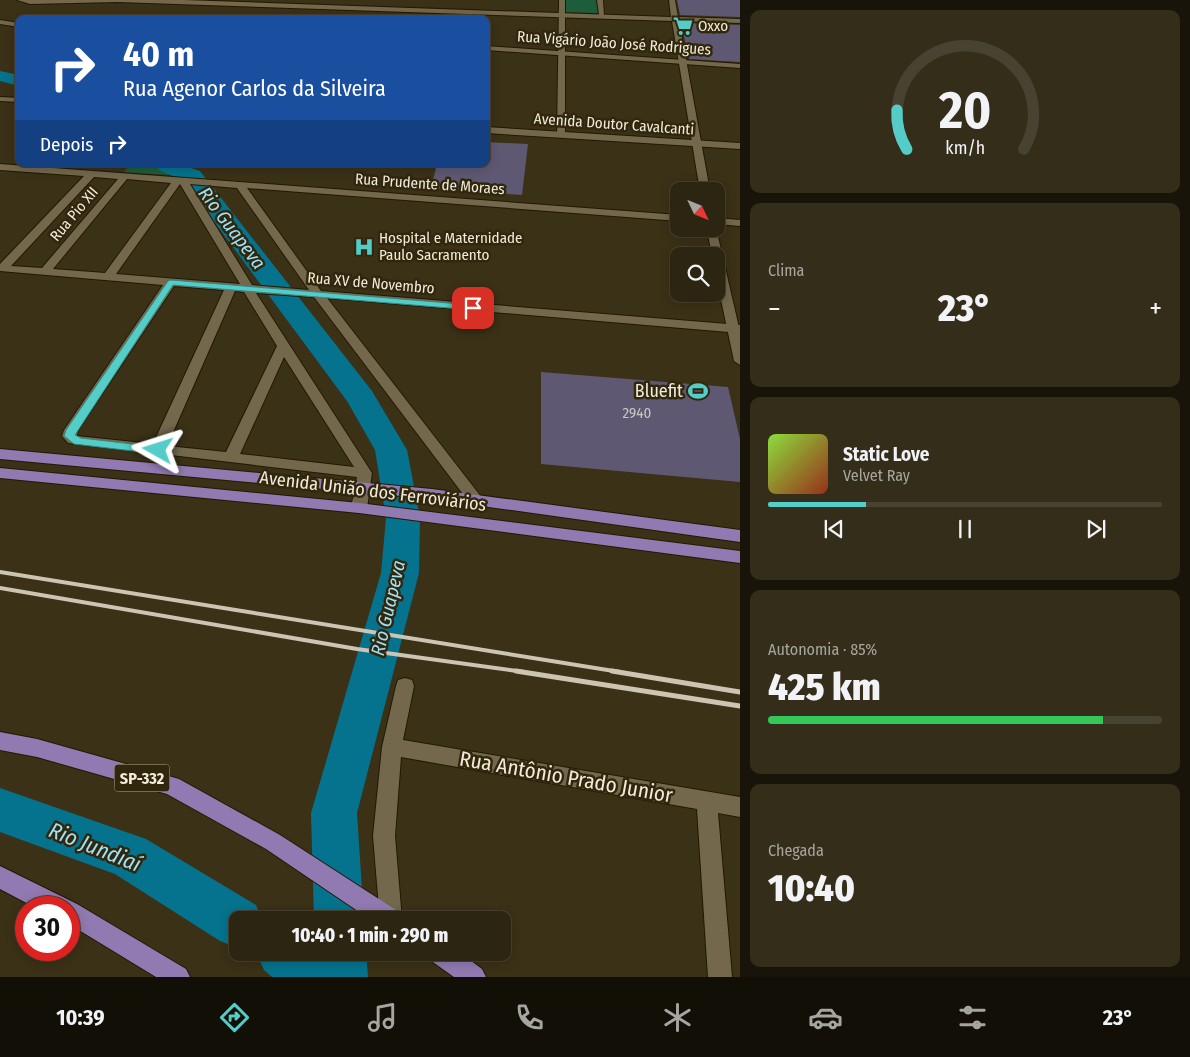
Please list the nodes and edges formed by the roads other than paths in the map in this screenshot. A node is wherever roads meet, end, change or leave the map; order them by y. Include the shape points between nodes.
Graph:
1 (20, 0) edge
2 (562, 0) edge
3 (600, 0) edge
4 (672, 0) edge
5 (89, 1) edge
6 (118, 1) edge
7 (275, 3) edge
8 (459, 8) junction
9 (562, 14) junction
10 (454, 15) edge
11 (602, 15) junction
12 (674, 18) junction
13 (740, 21) edge
14 (0, 22) edge
15 (15, 25) edge
16 (0, 26) edge
17 (15, 26) edge
18 (490, 48) edge
19 (562, 53) junction
20 (681, 62) junction
21 (740, 66) edge
22 (0, 99) edge
23 (15, 100) edge
24 (490, 130) edge
25 (561, 134) junction
26 (696, 143) junction
27 (740, 146) edge
28 (15, 159) edge
29 (2, 169) edge
30 (92, 174) junction
31 (125, 176) junction
32 (185, 181) junction
33 (703, 182) edge
34 (239, 184) junction
35 (670, 217) edge
36 (725, 222) edge
37 (740, 223) edge
38 (714, 238) edge
39 (1, 268) edge
40 (45, 272) junction
41 (108, 277) junction
42 (171, 282) junction
43 (231, 288) junction
44 (250, 289) junction
45 (318, 295) junction
46 (736, 329) edge
47 (283, 346) junction
48 (740, 361) edge
49 (158, 450) junction
50 (0, 454) edge
51 (231, 458) junction
52 (0, 473) edge
53 (365, 483) junction
54 (476, 502) junction
55 (359, 508) junction
56 (740, 536) edge
57 (740, 556) edge
58 (405, 686) dead end
59 (0, 741) edge
60 (392, 747) junction
61 (707, 801) junction
62 (740, 807) edge
63 (0, 877) edge
64 (37, 896) edge
65 (377, 911) edge
66 (390, 911) edge
67 (80, 919) edge
68 (451, 961) edge
69 (178, 977) edge
70 (474, 977) edge
71 (720, 977) edge

1 - 5 street
2 - 9 street
3 - 11 street
4 - 12 street
5 - 6 street
6 - 7 street
7 - 8 street
8 - 9 street
8 - 10 street
9 - 11 street
9 - 19 street
11 - 12 street
12 - 13 street
12 - 20 street
14 - 15 street
16 - 17 street
18 - 19 street, Rua Vigário João José Rodrigues
19 - 20 street, Rua Vigário João José Rodrigues
19 - 25 street
20 - 21 street, Rua Vigário João José Rodrigues
20 - 26 street
22 - 23 street
24 - 25 street, Avenida Doutor Cavalcanti
25 - 26 street, Avenida Doutor Cavalcanti
26 - 27 street, Avenida Doutor Cavalcanti
26 - 33 street
28 - 29 street
29 - 30 street, Rua Prudente de Moraes
30 - 31 street, Rua Prudente de Moraes
30 - 39 street
31 - 32 street, Rua Prudente de Moraes
31 - 40 street, Rua Pio XII
32 - 34 street, Rua Prudente de Moraes
32 - 41 street
32 - 44 street
34 - 35 street, Rua Prudente de Moraes
34 - 45 street
36 - 37 street
38 - 46 street
39 - 40 street, Rua XV de Novembro
40 - 41 street, Rua XV de Novembro
41 - 42 street, Rua XV de Novembro
42 - 43 street, Rua XV de Novembro
42 - 49 street via 70,436 78,442
43 - 44 street, Rua XV de Novembro
43 - 49 street
44 - 45 street, Rua XV de Novembro
44 - 47 street
45 - 46 street, Rua XV de Novembro
45 - 54 street
46 - 48 street
47 - 51 street
47 - 53 street
49 - 51 street
50 - 53 main road, Avenida União dos Ferroviários
51 - 53 street
52 - 55 main road, Avenida União dos Ferroviários
53 - 54 main road, Avenida União dos Ferroviários
53 - 55 street
54 - 56 main road, Avenida União dos Ferroviários
55 - 57 main road, Avenida União dos Ferroviários
58 - 60 street
59 - 65 main road, SP-332 via 37,748 172,786 273,842
60 - 61 street, Rua Antônio Prado Junior
60 - 66 street via 384,836
61 - 62 street, Rua Antônio Prado Junior
61 - 71 street
63 - 64 main road
67 - 69 main road
68 - 70 main road

